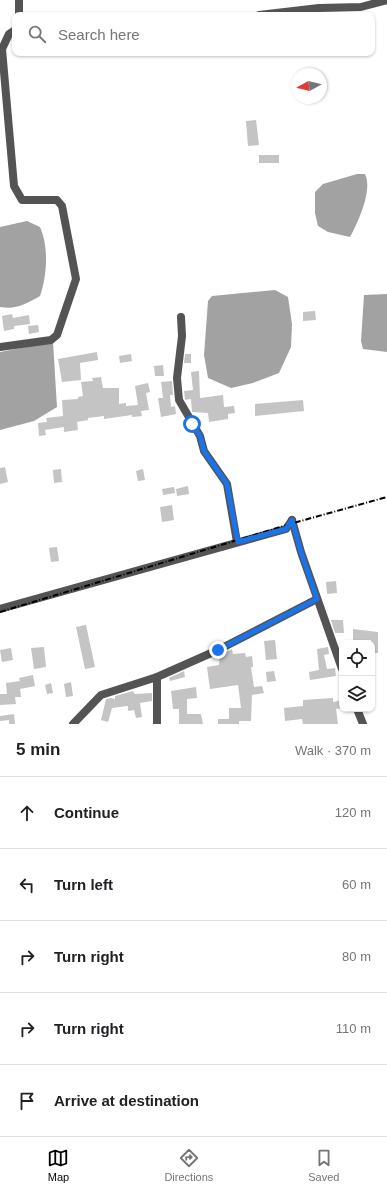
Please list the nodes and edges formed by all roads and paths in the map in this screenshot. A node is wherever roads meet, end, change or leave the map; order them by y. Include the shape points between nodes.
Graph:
1 (19, 0) edge
2 (387, 0) edge
3 (19, 12) edge
4 (285, 12) edge
5 (12, 32) edge
6 (181, 317) dead end
7 (0, 347) edge
8 (238, 542) junction
9 (317, 599) junction
10 (0, 609) edge
11 (339, 661) edge
12 (157, 677) junction
13 (358, 712) edge
14 (73, 724) edge
15 (157, 724) edge
16 (363, 724) edge

1 - 3 street
2 - 4 street via 361,7
5 - 7 street via 2,49 14,186 22,200 57,200 62,206 76,279 57,335 50,340
6 - 8 street via 182,336 177,378 179,400 200,436 204,451 227,484
8 - 9 street via 286,529 292,520
8 - 10 street
9 - 11 street
9 - 12 street via 218,650
12 - 14 street via 101,695
12 - 15 street
13 - 16 street

